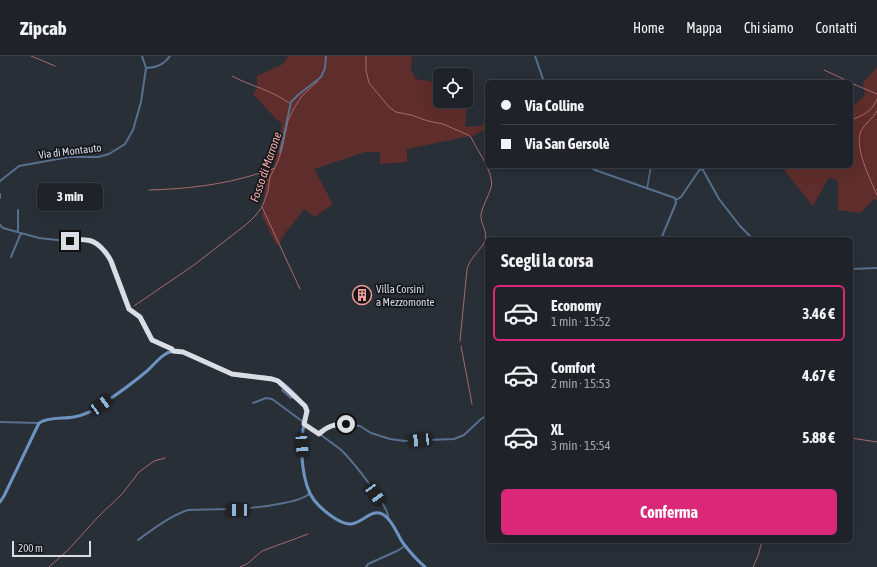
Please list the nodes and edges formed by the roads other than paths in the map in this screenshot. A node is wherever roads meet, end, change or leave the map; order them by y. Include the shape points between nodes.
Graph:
1 (142, 56) edge
2 (170, 56) edge
3 (326, 56) edge
4 (535, 56) edge
5 (146, 68) junction
6 (543, 80) edge
7 (280, 153) dead end
8 (592, 168) edge
9 (651, 168) edge
10 (0, 181) edge
11 (647, 189) junction
12 (0, 194) edge
13 (0, 198) edge
14 (676, 200) junction
15 (18, 210) dead end
16 (0, 225) edge
17 (20, 232) junction
18 (662, 237) edge
19 (751, 237) edge
20 (10, 257) dead end
21 (877, 268) edge
22 (853, 269) edge
23 (173, 351) junction
24 (282, 390) dead end
25 (294, 395) junction
26 (253, 403) dead end
27 (485, 416) edge
28 (0, 422) edge
29 (39, 424) junction
30 (304, 424) junction
31 (319, 434) junction
32 (310, 494) junction
33 (0, 502) edge
34 (388, 518) junction
35 (138, 540) dead end
36 (405, 546) junction
37 (366, 567) edge
38 (424, 567) edge

1 - 5 street, Via di Montauto
2 - 5 street via 158,66
3 - 7 street via 321,78 291,102
4 - 6 street
5 - 10 street, Via di Montauto via 138,116 125,144 109,154 98,157 69,157 20,166
8 - 11 street
9 - 11 street
11 - 14 street
12 - 13 street
14 - 18 street
14 - 19 street via 681,197 700,169 703,170 719,199
15 - 17 street
16 - 17 street
17 - 20 street
17 - 23 street via 39,238 94,242 109,257 129,309 140,317 152,340
21 - 22 street
23 - 25 main road via 183,352 232,374 275,379
23 - 29 main road via 165,354 143,375 88,413 43,421
24 - 25 street via 290,397
25 - 30 main road via 306,408
26 - 30 street via 266,398 271,399
27 - 31 street via 464,435 454,439 390,439 371,433 360,426 346,424 335,424
28 - 29 street
29 - 33 main road
30 - 31 street
30 - 32 main road via 303,458 305,480
31 - 34 street via 350,458 380,500
32 - 34 main road via 321,508 344,523 356,522 373,513
32 - 35 street via 297,501 268,507 188,510 154,528
34 - 36 main road
36 - 37 street
36 - 38 main road

